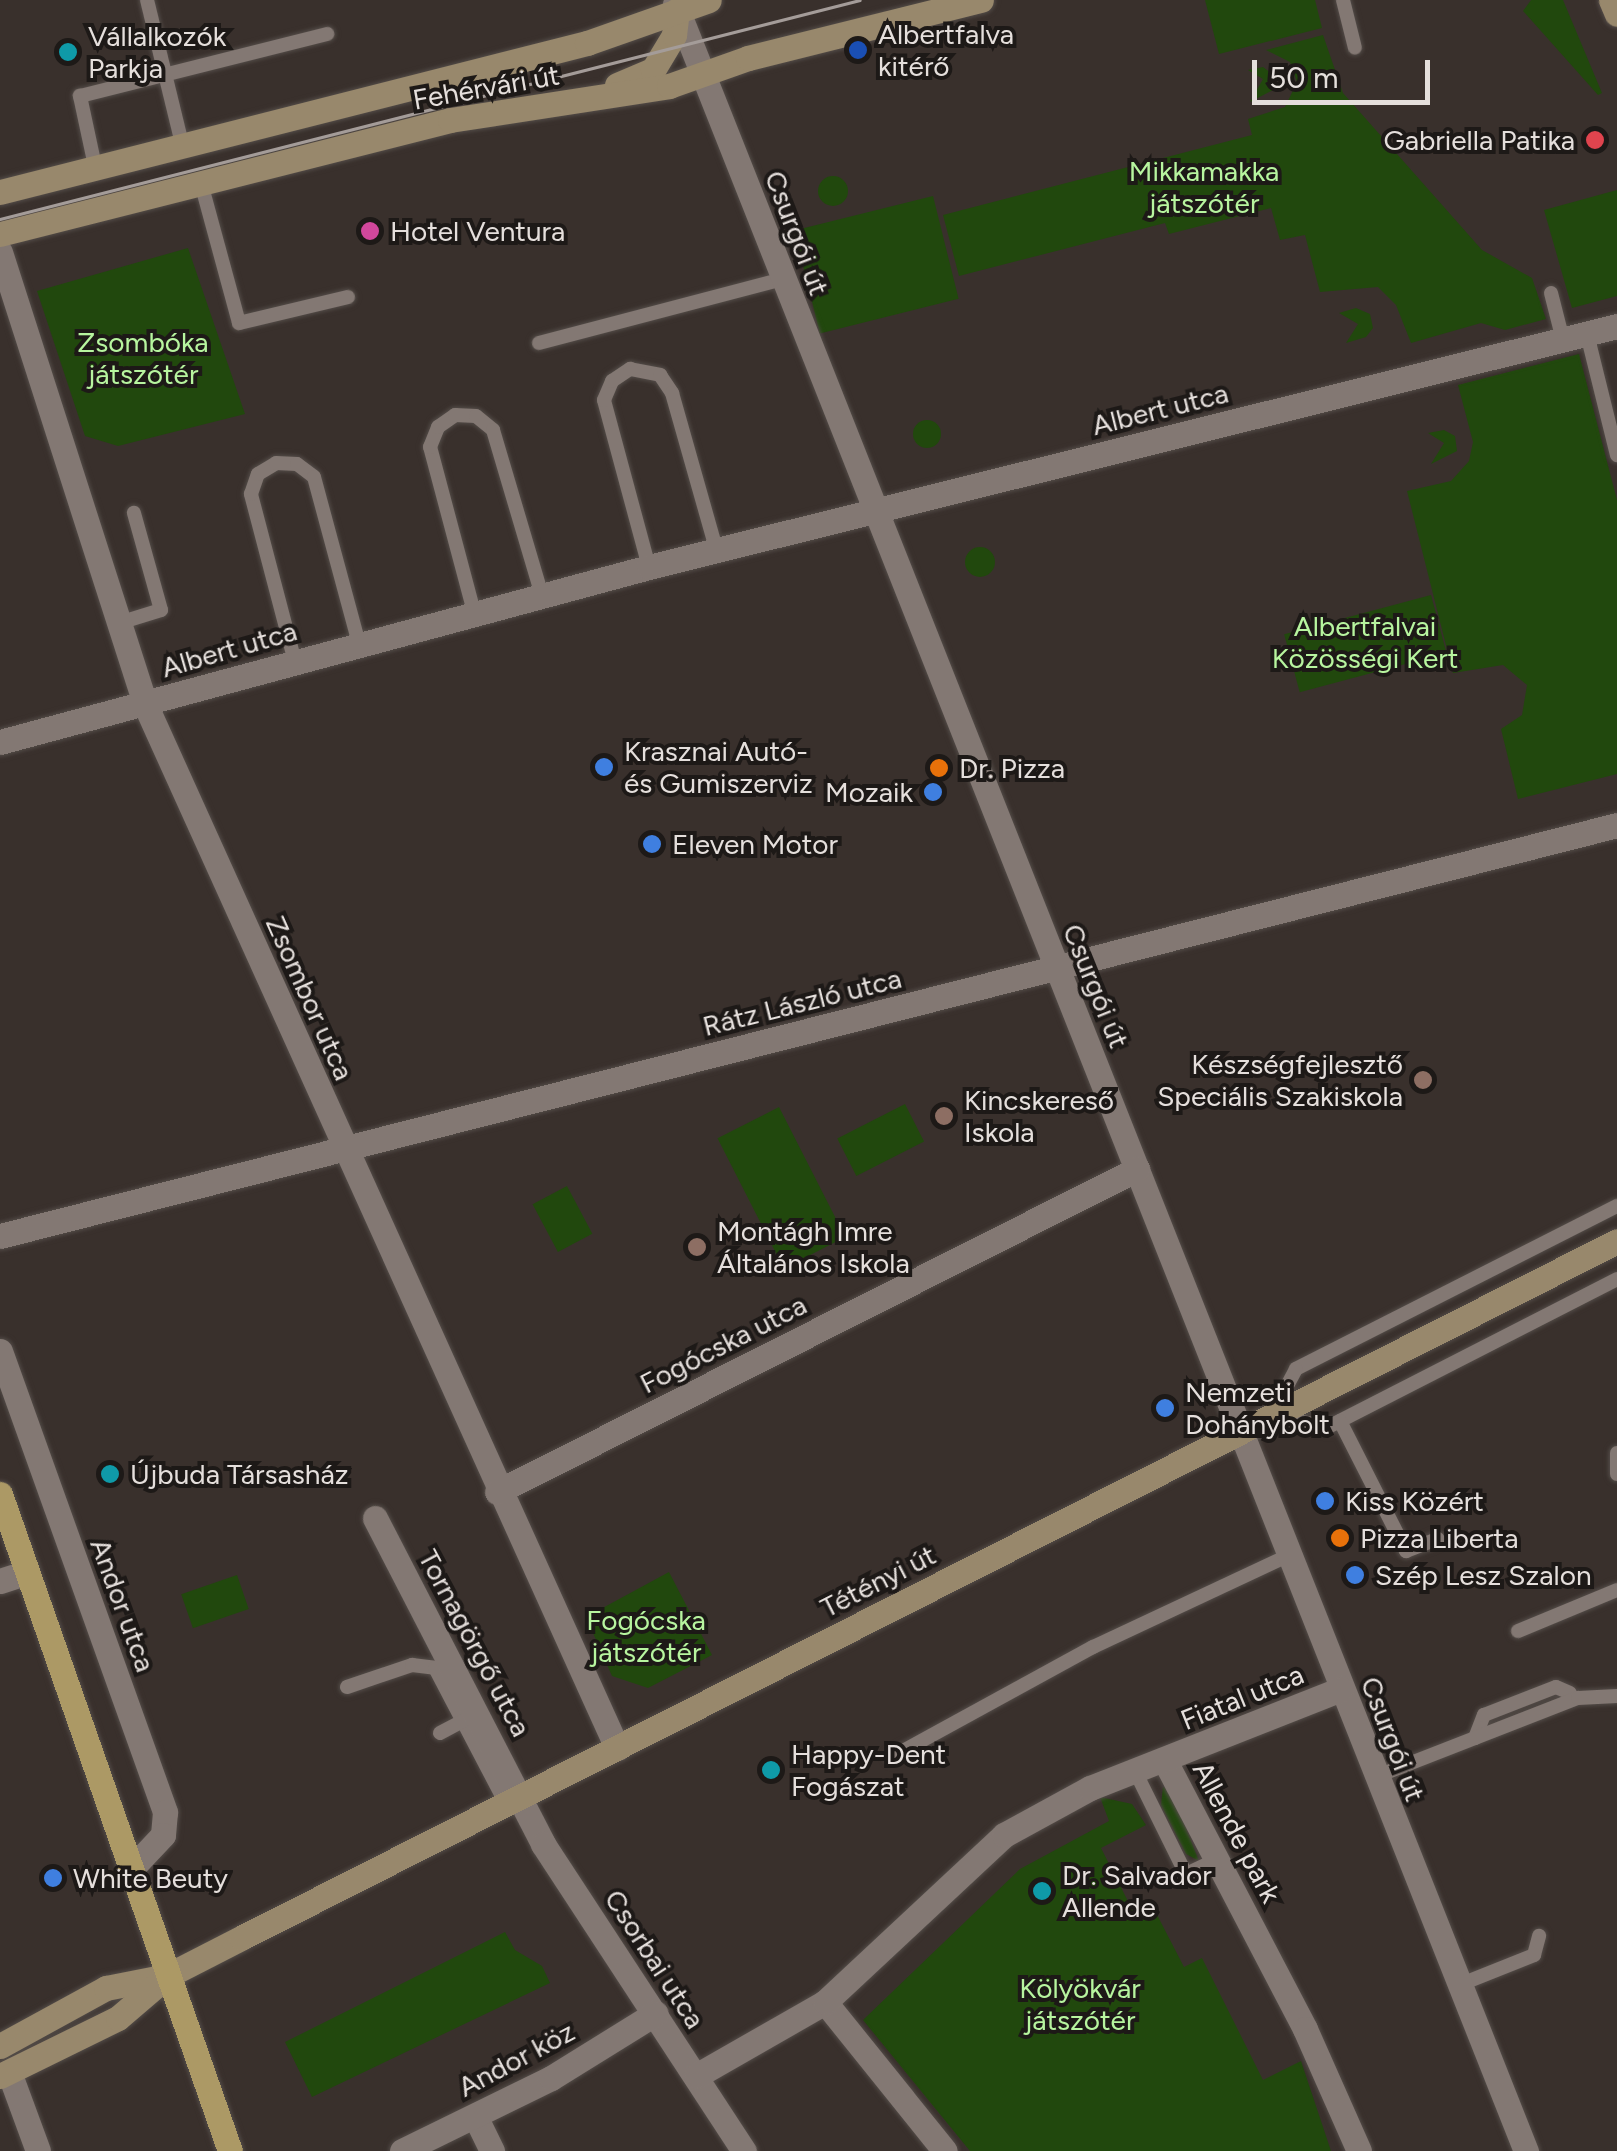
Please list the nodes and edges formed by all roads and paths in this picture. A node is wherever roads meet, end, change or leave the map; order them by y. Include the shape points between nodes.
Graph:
1 (147, 0) edge
2 (709, 0) edge
3 (981, 0) edge
4 (1343, 0) edge
5 (1611, 0) edge
6 (675, 5) edge
7 (1617, 14) edge
8 (327, 34) dead end
9 (1356, 48) dead end
10 (165, 74) junction
11 (703, 74) junction
12 (546, 105) junction
13 (182, 144) junction
14 (95, 166) junction
15 (201, 182) junction
16 (0, 192) edge
17 (0, 234) edge
18 (0, 252) edge
19 (783, 279) junction
20 (1551, 293) dead end
21 (348, 297) dead end
22 (1617, 326) edge
23 (1575, 337) junction
24 (539, 344) dead end
25 (1617, 456) edge
26 (873, 509) junction
27 (134, 513) dead end
28 (716, 550) junction
29 (649, 567) junction
30 (542, 594) junction
31 (474, 612) junction
32 (119, 623) junction
33 (358, 644) junction
34 (294, 662) junction
35 (145, 704) junction
36 (0, 742) edge
37 (1617, 825) edge
38 (1058, 970) junction
39 (344, 1149) junction
40 (1136, 1169) junction
41 (1617, 1206) edge
42 (0, 1236) edge
43 (1617, 1241) edge
44 (1617, 1279) edge
45 (0, 1351) edge
46 (1271, 1416) junction
47 (1340, 1420) junction
48 (1240, 1431) junction
49 (1617, 1453) edge
50 (1617, 1474) edge
51 (496, 1492) junction
52 (0, 1494) edge
53 (374, 1518) dead end
54 (1438, 1539) dead end
55 (1289, 1555) junction
56 (27, 1572) junction
57 (0, 1581) edge
58 (1617, 1590) edge
59 (1518, 1631) dead end
60 (348, 1687) dead end
61 (1341, 1689) junction
62 (1570, 1692) dead end
63 (1617, 1696) edge
64 (464, 1720) junction
65 (440, 1733) dead end
66 (1475, 1738) junction
67 (617, 1748) junction
68 (892, 1757) dead end
69 (1165, 1760) junction
70 (1135, 1771) junction
71 (1375, 1777) junction
72 (513, 1801) junction
73 (1218, 1859) junction
74 (130, 1870) junction
75 (1539, 1936) dead end
76 (168, 1976) junction
77 (1458, 1985) junction
78 (825, 2002) junction
79 (656, 2013) junction
80 (0, 2046) edge
81 (5, 2074) edge
82 (696, 2076) junction
83 (475, 2116) junction
84 (38, 2151) edge
85 (230, 2151) edge
86 (402, 2151) edge
87 (492, 2151) edge
88 (744, 2151) edge
89 (945, 2151) edge
90 (1360, 2151) edge
91 (1526, 2151) edge

1 - 10 lane
2 - 6 street, Fehérvári út
3 - 11 street, Fehérvári út
4 - 9 lane
5 - 7 street
6 - 11 street, Csurgói út
6 - 12 street via 674,35 652,70
6 - 13 street, Fehérvári út via 587,44
8 - 10 lane
10 - 13 lane
10 - 14 lane via 80,96
11 - 12 street, Fehérvári út via 617,98
11 - 19 street, Csurgói út
12 - 15 street, Fehérvári út via 450,120
13 - 14 street, Fehérvári út
14 - 16 street, Fehérvári út
15 - 17 street, Fehérvári út
15 - 21 lane via 239,323
18 - 32 street, Zsombor utca
19 - 24 lane
19 - 26 street, Csurgói út
20 - 23 lane
22 - 23 street, Albert utca
23 - 25 lane
23 - 26 street, Albert utca
26 - 28 street, Albert utca
26 - 38 street, Csurgói út
27 - 32 lane via 161,610
28 - 29 street, Albert utca
28 - 29 lane via 672,393 660,375 630,368 612,380 606,411
29 - 30 street, Albert utca
30 - 31 street, Albert utca
30 - 31 lane via 493,430 476,416 455,415 438,427 430,447
31 - 33 street, Albert utca
32 - 35 street, Zsombor utca
33 - 34 street, Albert utca
33 - 34 lane via 314,477 298,464 276,462 258,474 251,494
34 - 35 street, Albert utca
35 - 36 street, Albert utca
35 - 39 street, Zsombor utca
37 - 38 street, Rátz László utca
38 - 39 street, Rátz László utca
38 - 40 street, Csurgói út
39 - 42 street, Rátz László utca
39 - 51 street, Zsombor utca
40 - 48 street, Csurgói út
40 - 51 street, Fogócska utca
41 - 46 lane via 1296,1369
43 - 46 street, Tétényi út
44 - 47 lane
45 - 74 street, Andor utca via 165,1812 163,1835
46 - 47 lane via 1328,1427
46 - 48 street, Tétényi út
47 - 54 lane via 1406,1551
48 - 55 street, Csurgói út
48 - 67 street, Tétényi út
49 - 50 lane
51 - 67 street, Zsombor utca
52 - 56 main road
53 - 72 street, Tornagörgő utca
55 - 61 street, Csurgói út
55 - 68 lane via 1105,1642
56 - 57 street
56 - 74 main road
58 - 59 lane
60 - 64 lane via 428,1665 440,1673
61 - 69 street, Fiatal utca
61 - 71 street, Csurgói út
62 - 66 lane via 1556,1687 1484,1715
63 - 66 lane via 1578,1698
64 - 65 lane
64 - 72 lane
66 - 71 lane
67 - 72 street, Tétényi út
69 - 70 street, Allende park
69 - 73 street, Allende park
70 - 73 lane via 1186,1874
70 - 78 street, Allende park via 1090,1788 992,1845
71 - 77 street, Csurgói út
72 - 76 street, Tétényi út
72 - 79 street, Csorbai utca
73 - 90 street, Allende park
74 - 76 main road
75 - 77 lane via 1534,1955
76 - 80 street, Tétényi út via 106,1988
76 - 81 street, Tétényi út via 118,2018
76 - 85 main road
77 - 91 street, Csurgói út
78 - 82 street, Allende park
78 - 89 street
79 - 82 street, Csorbai utca
79 - 83 street, Andor köz
81 - 84 street
82 - 88 street, Csorbai utca
83 - 86 street, Andor köz
83 - 87 street

